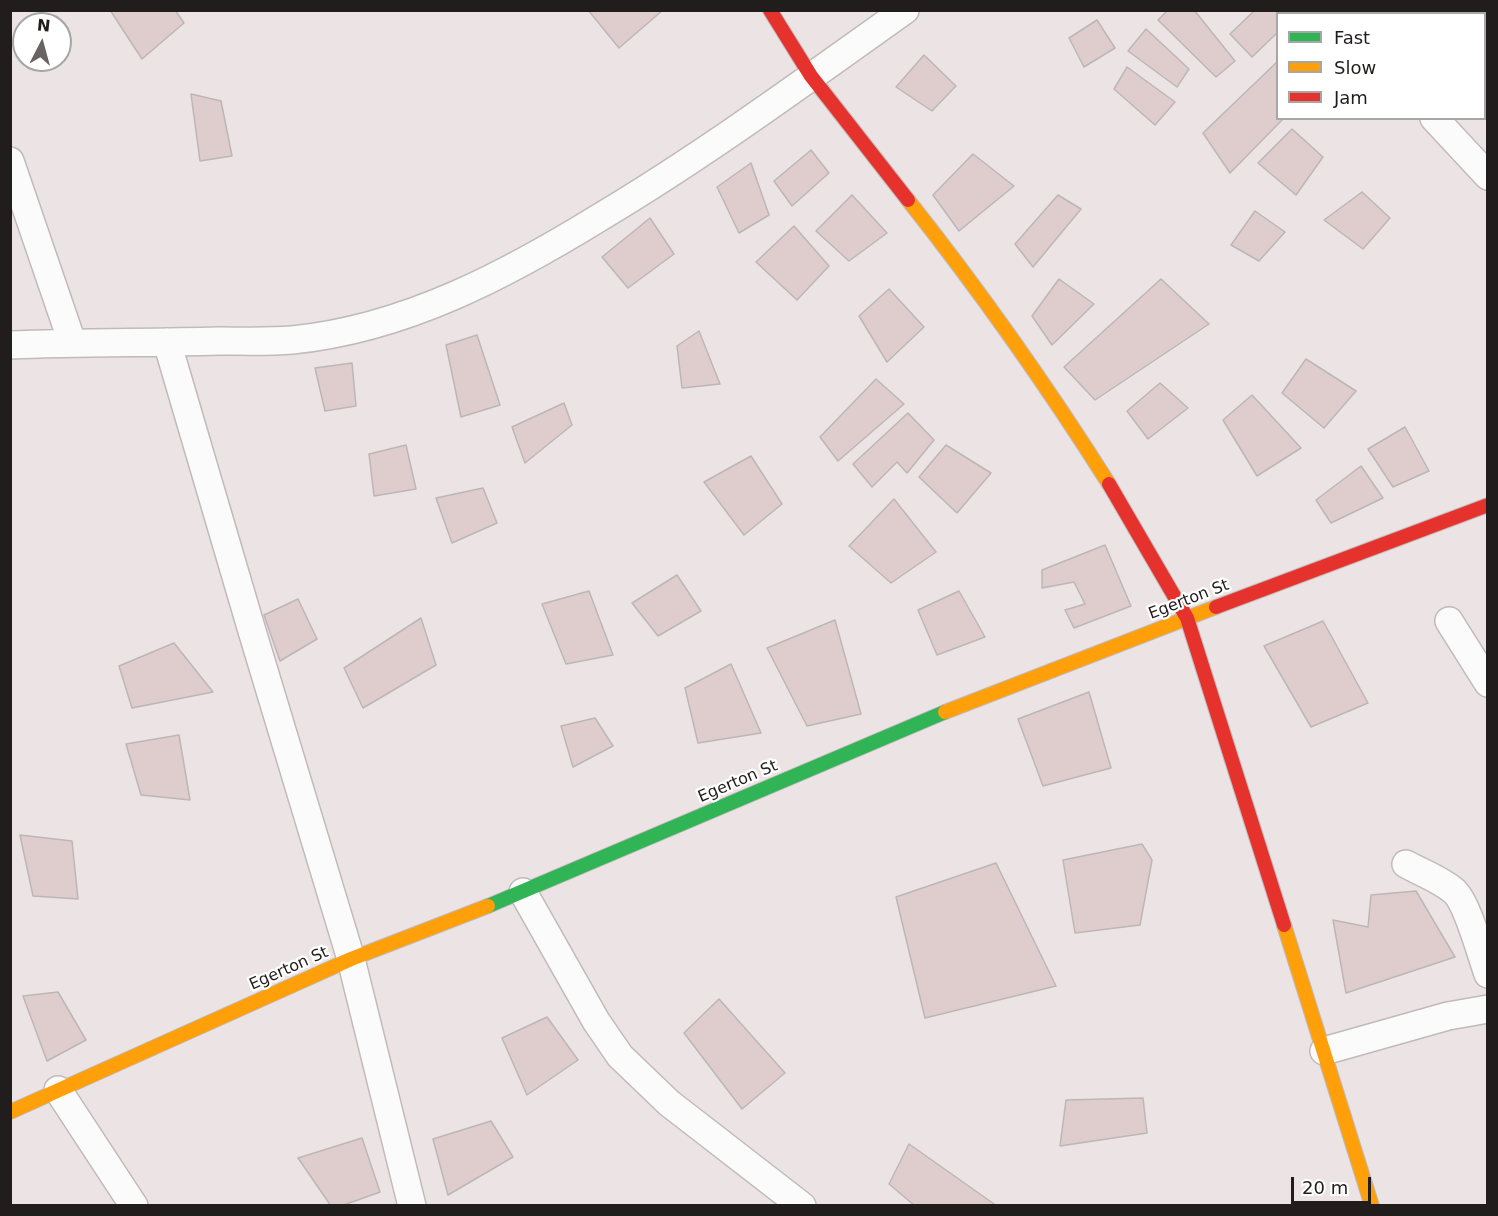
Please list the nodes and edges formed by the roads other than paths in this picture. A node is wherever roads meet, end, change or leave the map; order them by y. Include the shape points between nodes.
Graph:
1 (770, 10) edge
2 (905, 10) edge
3 (811, 76) junction
4 (1436, 120) edge
5 (10, 161) edge
6 (1488, 176) edge
7 (72, 342) junction
8 (167, 342) junction
9 (10, 345) edge
10 (1488, 505) edge
11 (1187, 618) junction
12 (1449, 621) dead end
13 (1488, 683) edge
14 (1406, 864) dead end
15 (524, 892) junction
16 (351, 959) junction
17 (1488, 974) edge
18 (1488, 1009) edge
19 (1324, 1051) junction
20 (58, 1090) junction
21 (10, 1112) edge
22 (134, 1206) edge
23 (412, 1206) edge
24 (802, 1206) edge
25 (1371, 1206) edge

1 - 3 street
2 - 3 street
3 - 8 street via 676,172 560,242 453,297 366,326 293,340
3 - 11 street via 936,235 1065,414
4 - 6 street
5 - 7 street
7 - 8 street
7 - 9 street
8 - 16 street
10 - 11 street, Egerton St
11 - 15 street, Egerton St via 931,717
11 - 19 street
12 - 13 street
14 - 17 street via 1457,894
15 - 16 street, Egerton St
15 - 24 street via 596,1021 620,1056 669,1103
16 - 20 street, Egerton St
16 - 23 street
18 - 19 street via 1448,1016
19 - 25 street
20 - 21 street, Egerton St
20 - 22 street

